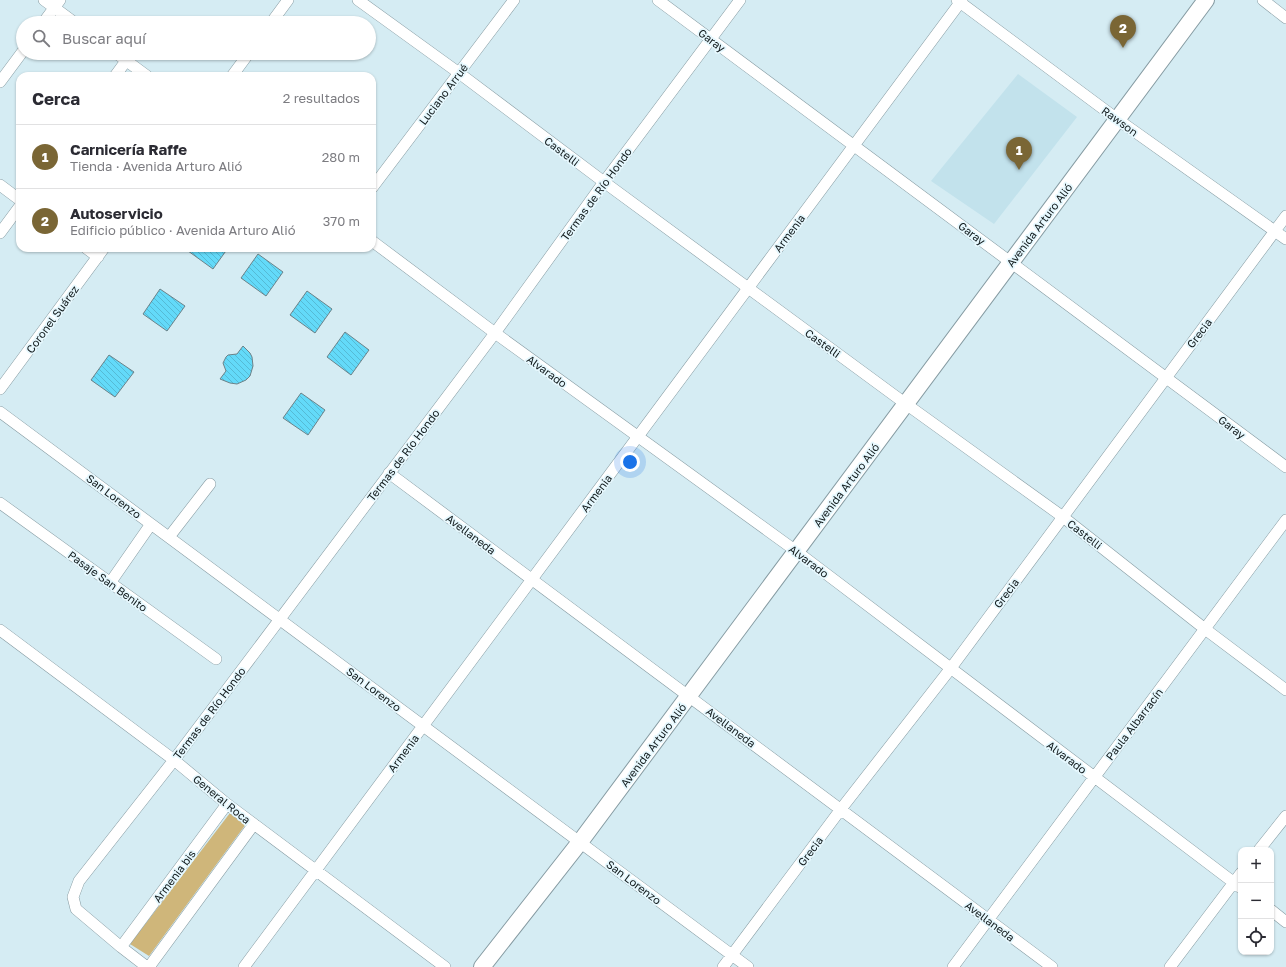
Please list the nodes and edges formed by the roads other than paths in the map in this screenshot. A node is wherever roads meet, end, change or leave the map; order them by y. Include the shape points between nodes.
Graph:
1 (44, 0) edge
2 (288, 0) edge
3 (358, 0) edge
4 (514, 0) edge
5 (658, 0) edge
6 (740, 0) edge
7 (1206, 0) edge
8 (1263, 0) edge
9 (960, 1) edge
10 (57, 4) edge
11 (48, 16) edge
12 (68, 16) edge
13 (276, 16) edge
14 (1286, 18) edge
15 (710, 39) junction
16 (16, 60) edge
17 (244, 60) edge
18 (126, 61) joint
19 (118, 72) edge
20 (141, 72) edge
21 (235, 72) edge
22 (459, 73) junction
23 (0, 82) edge
24 (1117, 119) junction
25 (854, 146) junction
26 (604, 182) junction
27 (376, 183) edge
28 (0, 185) edge
29 (16, 197) edge
30 (16, 211) edge
31 (1286, 216) edge
32 (1275, 230) junction
33 (0, 233) edge
34 (1286, 239) edge
35 (376, 244) edge
36 (101, 252) edge
37 (1011, 262) junction
38 (748, 288) junction
39 (495, 333) junction
40 (1166, 378) junction
41 (0, 389) edge
42 (906, 404) junction
43 (0, 412) edge
44 (638, 436) junction
45 (1286, 467) edge
46 (389, 474) junction
47 (210, 484) dead end
48 (0, 502) edge
49 (1063, 517) junction
50 (1286, 520) edge
51 (151, 524) junction
52 (169, 537) junction
53 (796, 551) junction
54 (532, 579) junction
55 (110, 583) junction
56 (279, 619) junction
57 (1205, 629) junction
58 (0, 630) edge
59 (216, 659) dead end
60 (950, 668) junction
61 (1286, 690) edge
62 (689, 696) junction
63 (423, 726) junction
64 (174, 760) junction
65 (1094, 777) junction
66 (228, 804) junction
67 (841, 809) junction
68 (1286, 816) edge
69 (254, 824) junction
70 (580, 842) junction
71 (1261, 847) edge
72 (316, 870) junction
73 (1237, 885) edge
74 (1274, 912) edge
75 (989, 920) junction
76 (1286, 922) edge
77 (120, 947) junction
78 (732, 955) junction
79 (148, 967) edge
80 (244, 967) edge
81 (445, 967) edge
82 (482, 967) edge
83 (723, 967) edge
84 (748, 967) edge
85 (953, 967) edge
86 (1052, 967) edge
87 (1170, 967) edge

1 - 10 street
2 - 13 street
3 - 22 street, Castelli
4 - 22 street, Luciano Arrué
5 - 15 street, Garay
6 - 15 street, Termas de Río Hondo
7 - 24 main road, Avenida Arturo Alió
8 - 14 street
9 - 24 street, Rawson
9 - 25 street, Armenia
10 - 11 street
10 - 12 street
15 - 25 street, Garay
15 - 26 street, Termas de Río Hondo
16 - 23 street
17 - 21 street
18 - 19 street
18 - 20 street
22 - 26 street, Castelli
22 - 27 street, Luciano Arrué
24 - 32 street, Rawson
24 - 37 main road, Avenida Arturo Alió
25 - 37 street, Garay
25 - 38 street, Armenia
26 - 38 street, Castelli
26 - 39 street, Termas de Río Hondo
28 - 29 street
30 - 33 street
31 - 32 street, Grecia
32 - 34 street, Rawson
32 - 40 street, Grecia
35 - 39 street, Alvarado
36 - 41 street, Coronel Suárez
37 - 40 street, Garay
37 - 42 main road, Avenida Arturo Alió
38 - 42 street, Castelli
38 - 44 street, Armenia
39 - 44 street, Alvarado
39 - 46 street, Termas de Río Hondo
40 - 45 street, Garay
40 - 49 street, Grecia
42 - 49 street, Castelli
42 - 53 main road, Avenida Arturo Alió
43 - 51 street, San Lorenzo
44 - 53 street, Alvarado
44 - 54 street, Armenia
46 - 54 street, Avellaneda
46 - 56 street, Termas de Río Hondo
47 - 52 street
48 - 55 street, Pasaje San Benito
49 - 57 street, Castelli
49 - 60 street, Grecia
50 - 57 street, Paula Albarracín
51 - 52 street, San Lorenzo
51 - 55 street
52 - 56 street, San Lorenzo
53 - 60 street, Alvarado
53 - 62 main road, Avenida Arturo Alió
54 - 62 street, Avellaneda
54 - 63 street, Armenia
55 - 59 street, Pasaje San Benito
56 - 63 street, San Lorenzo
56 - 64 street, Termas de Río Hondo
57 - 61 street, Castelli
57 - 65 street, Paula Albarracín
58 - 64 street, General Roca
60 - 65 street, Alvarado
60 - 67 street, Grecia
62 - 67 street, Avellaneda
62 - 70 main road, Avenida Arturo Alió
63 - 70 street, San Lorenzo
63 - 72 street, Armenia
64 - 66 street, General Roca
64 - 77 street, Termas de Río Hondo via 79,881 73,897 76,909
65 - 73 street, Alvarado
65 - 75 street, Paula Albarracín
66 - 69 street, General Roca
66 - 77 street, Armenia bis
67 - 75 street, Avellaneda
67 - 78 street, Grecia
68 - 71 street
69 - 72 street, General Roca
69 - 79 street
70 - 78 street, San Lorenzo
70 - 82 main road, Avenida Arturo Alió
72 - 80 street, Armenia
72 - 81 street, General Roca
73 - 87 street
74 - 76 street
75 - 85 street, Paula Albarracín
75 - 86 street, Avellaneda
77 - 79 street
78 - 83 street, Grecia
78 - 84 street, San Lorenzo

